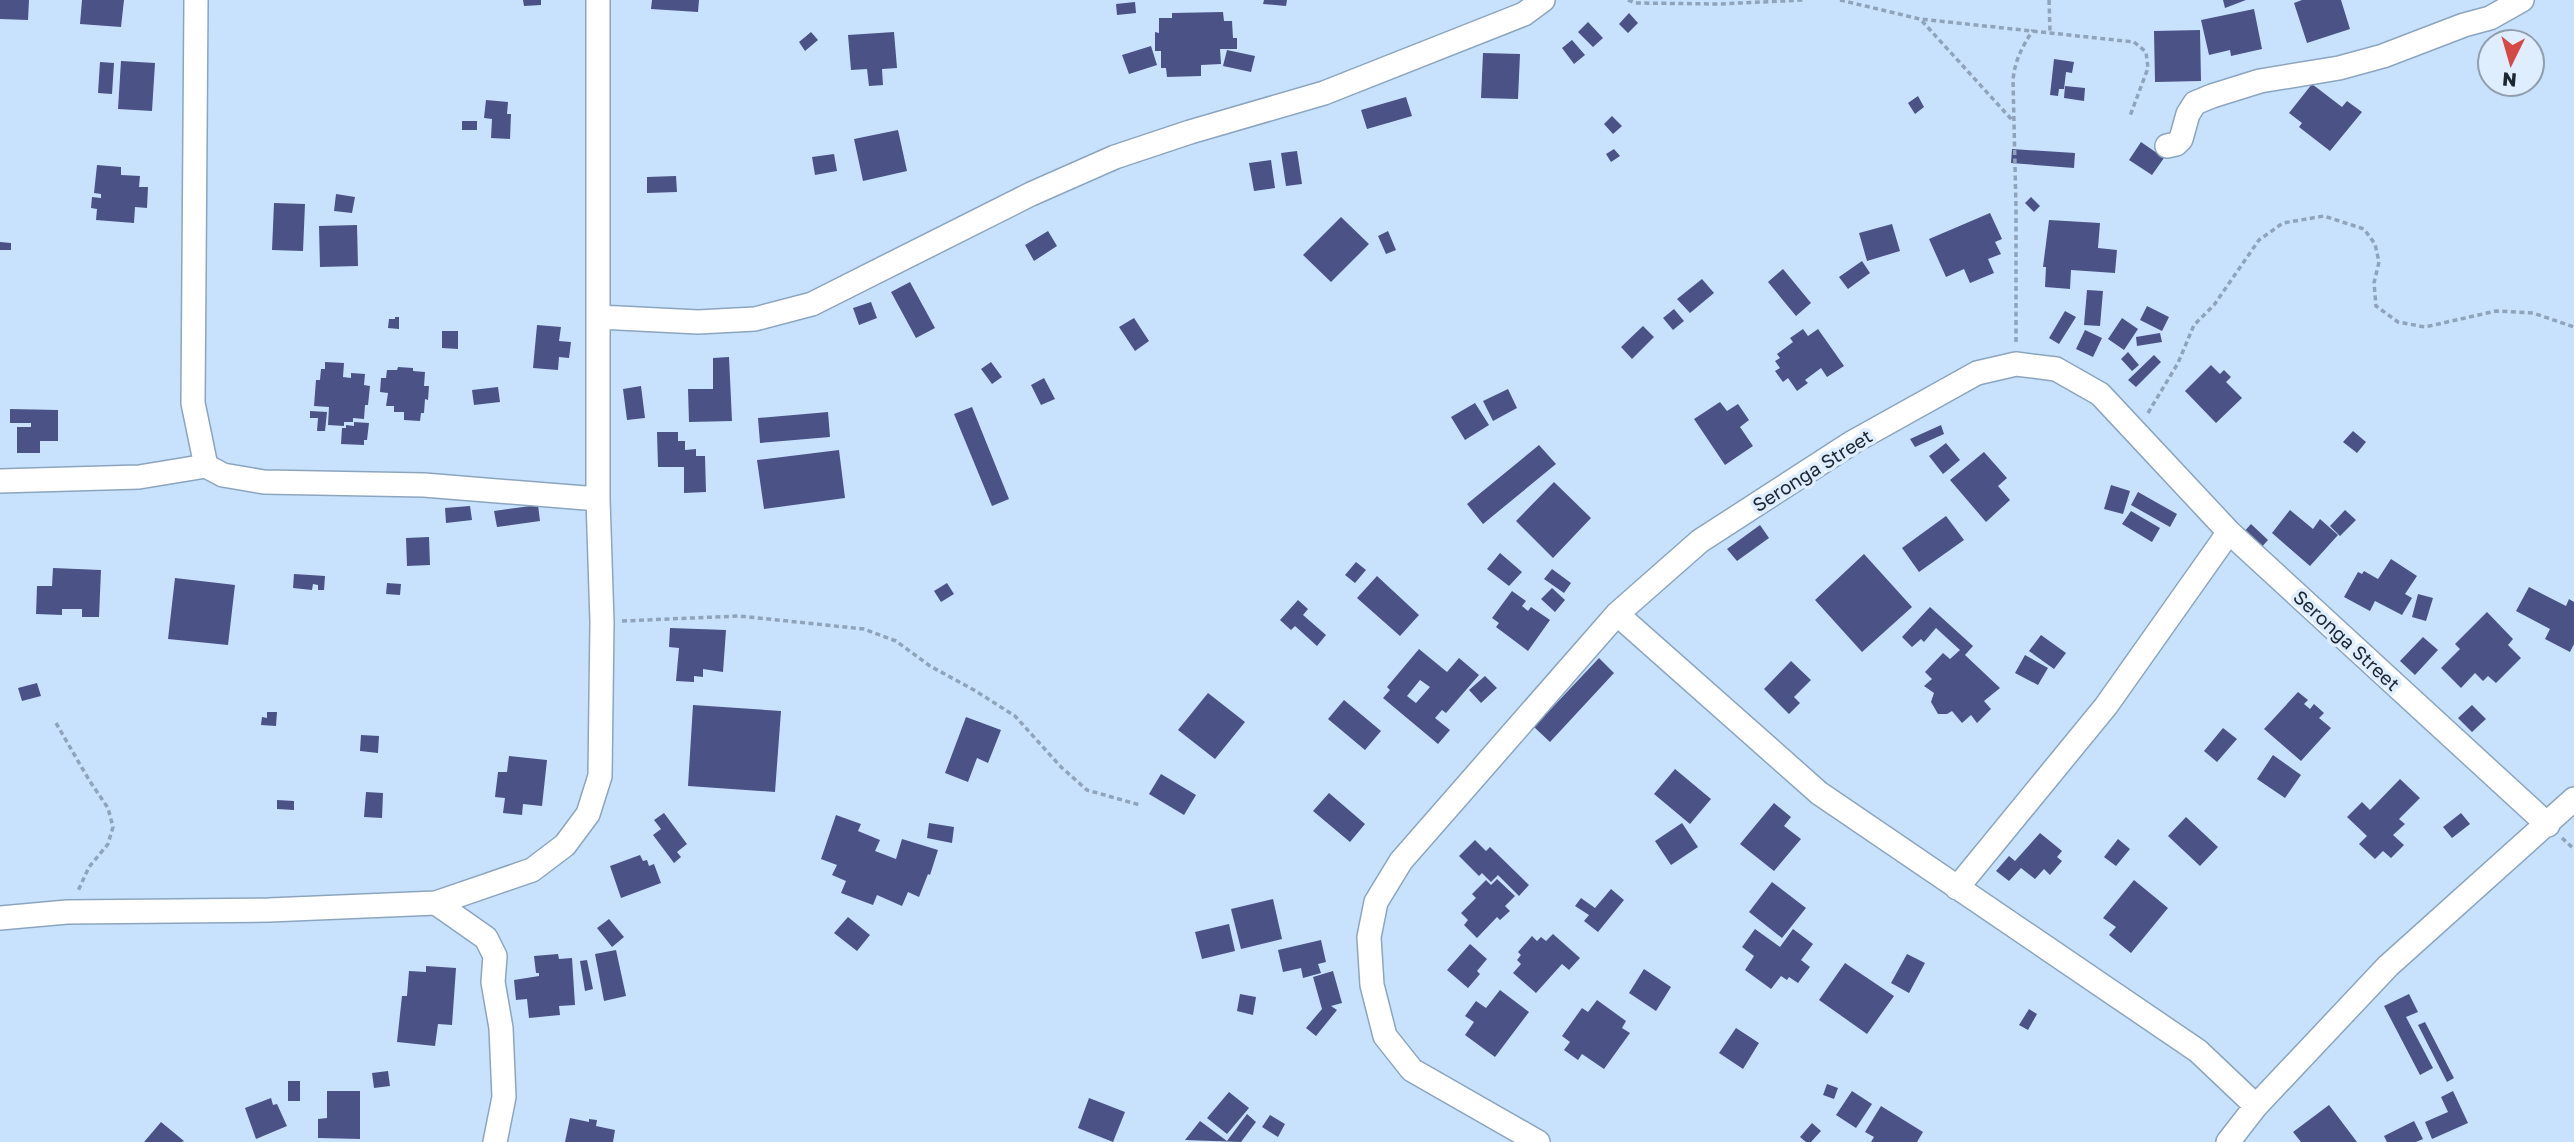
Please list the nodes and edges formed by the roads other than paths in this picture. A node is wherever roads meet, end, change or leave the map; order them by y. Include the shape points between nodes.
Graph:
1 (196, 0) edge
2 (597, 0) edge
3 (1543, 0) edge
4 (2522, 0) edge
5 (2167, 146) dead end
6 (599, 317) junction
7 (206, 466) junction
8 (0, 481) edge
9 (598, 499) junction
10 (2229, 532) junction
11 (1617, 614) junction
12 (2574, 799) edge
13 (2548, 825) junction
14 (1957, 888) junction
15 (436, 903) junction
16 (0, 918) edge
17 (2256, 1106) junction
18 (495, 1142) edge
19 (1538, 1142) edge
20 (2228, 1142) edge

1 - 7 street via 193,403
2 - 6 street
3 - 6 street via 1524,14 1324,93 1115,157 812,304 755,319 698,322
4 - 5 street via 2490,18 2383,56 2260,81 2211,96 2195,103 2181,139
6 - 9 street
7 - 8 street via 139,477
7 - 9 street via 223,475 264,482 425,485
9 - 15 street via 600,776 588,814 565,845 532,870
10 - 11 street, Seronga Street via 2100,394 2056,369 2016,364 1976,373 1853,442 1700,541
10 - 13 street, Seronga Street
10 - 14 street via 2106,706
11 - 14 street via 1819,793
11 - 19 street, Seronga Street via 1401,861 1376,902 1369,937 1372,985 1385,1036 1412,1070
12 - 13 street
13 - 17 street via 2388,966
14 - 17 street via 2198,1051
15 - 16 street via 67,912
15 - 18 street via 486,938 495,956 493,982 501,1028 504,1097
17 - 20 street

